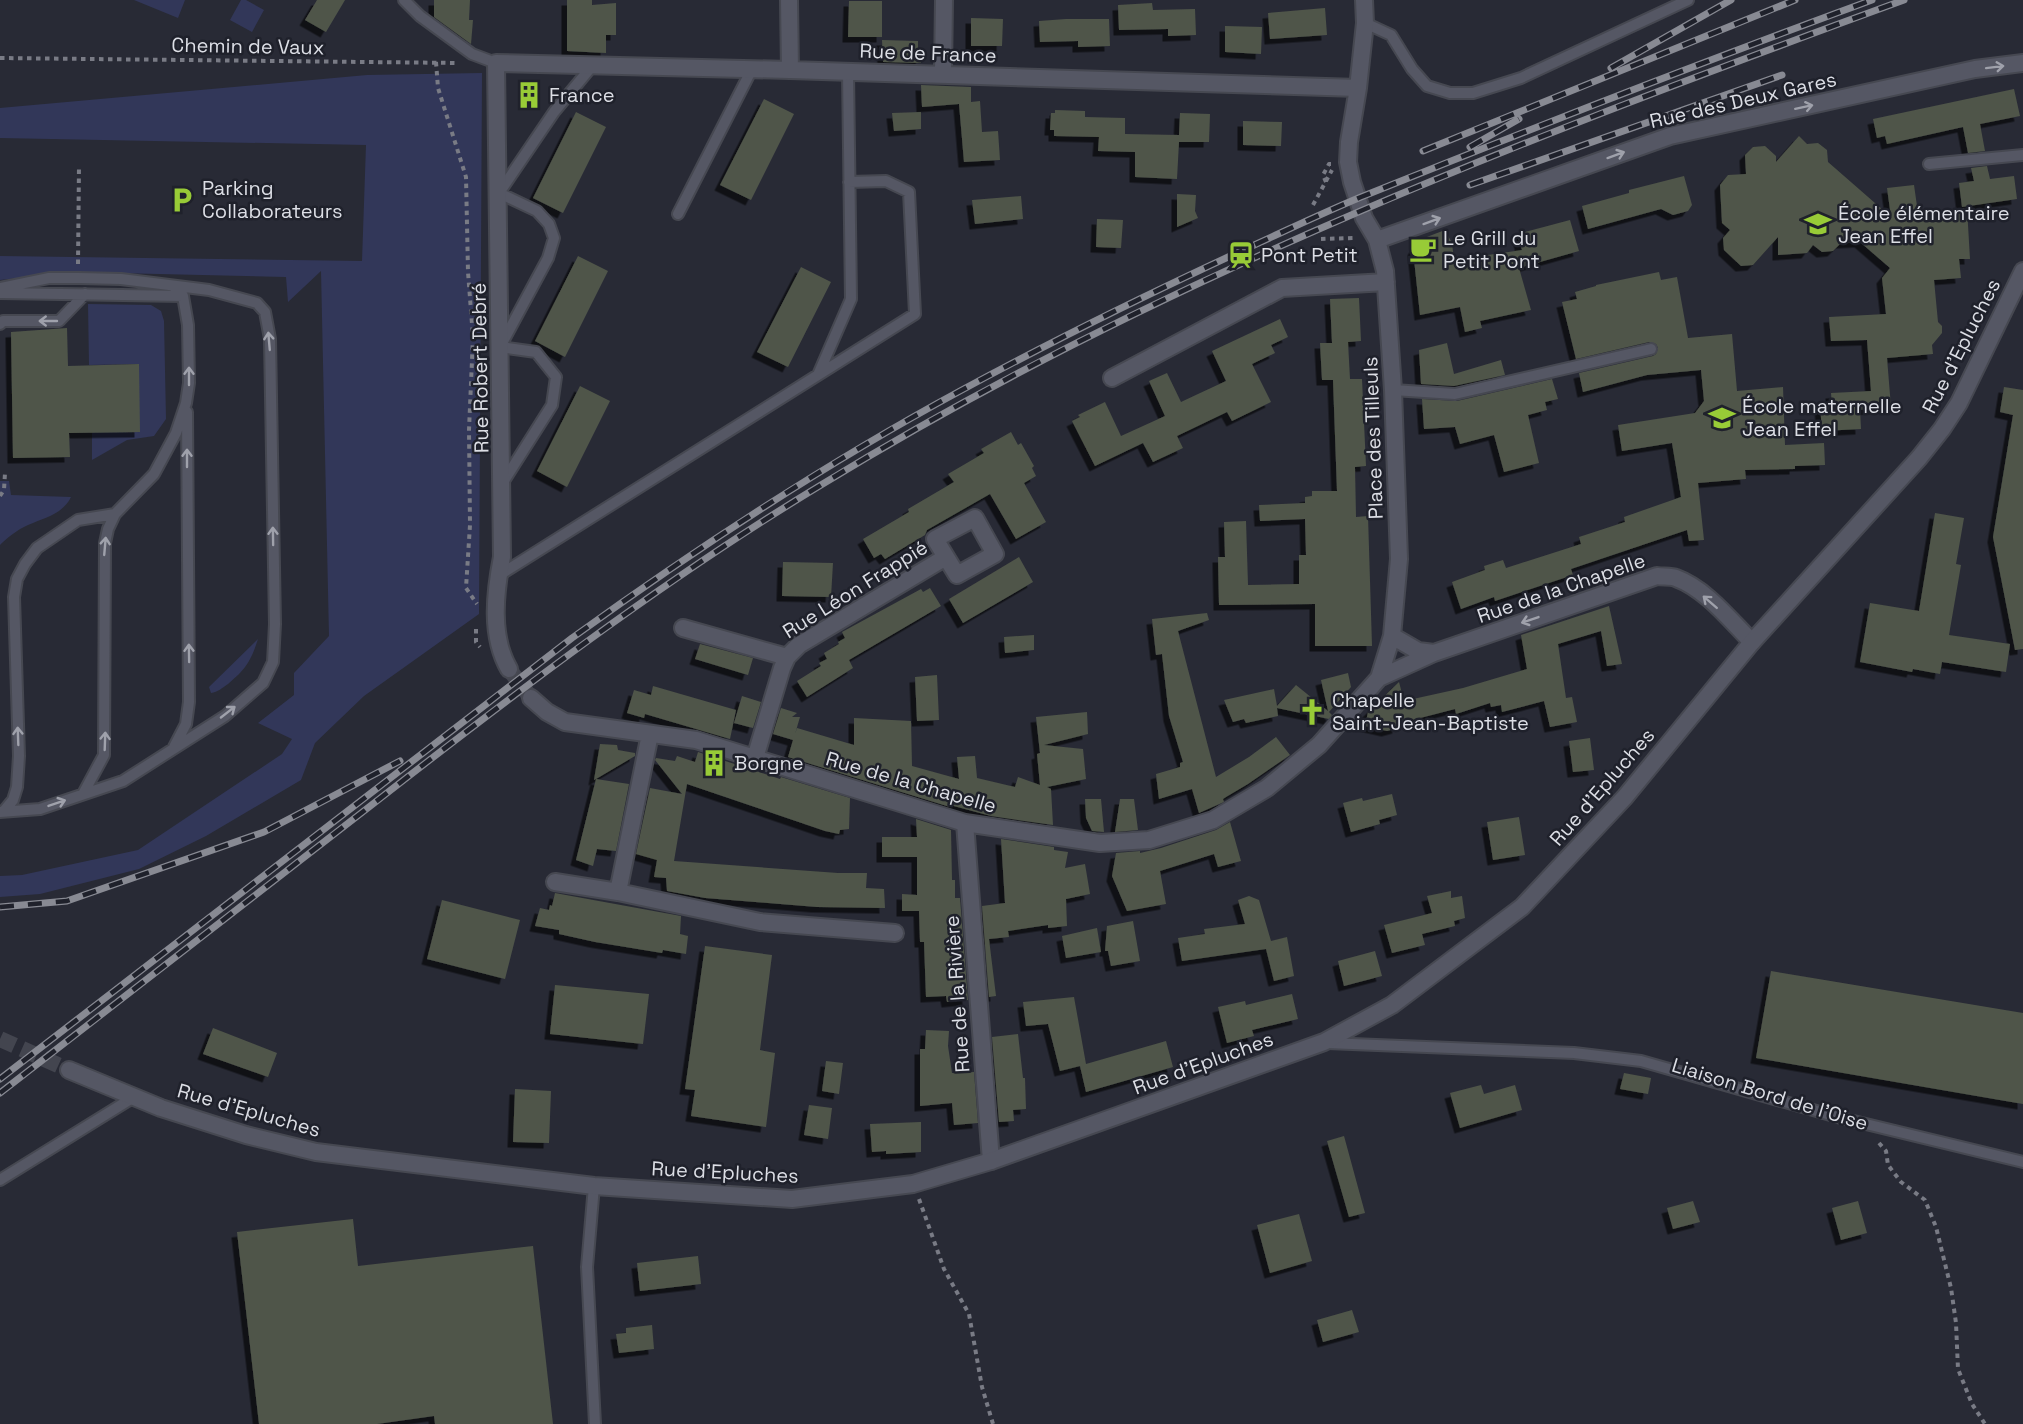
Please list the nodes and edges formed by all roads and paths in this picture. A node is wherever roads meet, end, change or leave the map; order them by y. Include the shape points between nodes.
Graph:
1 (404, 0) edge
2 (789, 0) edge
3 (944, 0) edge
4 (1364, 0) edge
5 (1688, 0) edge
6 (1365, 23) junction
7 (0, 58) edge
8 (436, 62) junction
9 (466, 63) dead end
10 (496, 63) junction
11 (2023, 63) edge
12 (593, 65) junction
13 (752, 69) junction
14 (790, 70) junction
15 (849, 72) junction
16 (943, 74) junction
17 (1358, 88) junction
18 (2023, 155) edge
19 (1329, 164) dead end
20 (1929, 164) dead end
21 (79, 165) dead end
22 (849, 182) junction
23 (499, 193) junction
24 (1313, 205) dead end
25 (678, 214) dead end
26 (1356, 238) dead end
27 (1321, 239) dead end
28 (1377, 240) junction
29 (2023, 271) edge
30 (79, 278) junction
31 (1386, 282) junction
32 (174, 286) junction
33 (0, 288) edge
34 (0, 293) edge
35 (85, 294) junction
36 (183, 296) junction
37 (0, 324) edge
38 (500, 347) junction
39 (1651, 349) dead end
40 (818, 375) junction
41 (1112, 378) dead end
42 (1393, 390) junction
43 (186, 403) junction
44 (5, 472) dead end
45 (502, 484) junction
46 (0, 496) edge
47 (115, 514) junction
48 (946, 557) dead end
49 (498, 576) junction
50 (479, 609) dead end
51 (478, 619) dead end
52 (683, 628) dead end
53 (1392, 636) junction
54 (1752, 642) junction
55 (1434, 653) junction
56 (500, 654) junction
57 (787, 657) junction
58 (509, 669) tunnel mouth
59 (1379, 678) junction
60 (531, 698) tunnel mouth
61 (650, 734) junction
62 (172, 750) junction
63 (755, 758) junction
64 (83, 794) junction
65 (2, 812) edge
66 (965, 823) junction
67 (555, 882) dead end
68 (618, 892) junction
69 (895, 933) dead end
70 (1324, 1042) junction
71 (69, 1070) tunnel mouth
72 (134, 1097) junction
73 (1878, 1142) dead end
74 (991, 1161) junction
75 (2023, 1162) edge
76 (0, 1180) edge
77 (913, 1184) junction
78 (594, 1186) junction
79 (595, 1424) edge
80 (993, 1424) edge
81 (1985, 1424) edge

1 - 10 lane via 472,54
2 - 14 street
3 - 16 street
4 - 6 street, Place des Tilleuls
5 - 6 lane via 1521,78 1473,93 1450,93 1428,86 1391,35
6 - 17 street, Place des Tilleuls
7 - 8 path, Chemin de Vaux
8 - 9 path, Chemin de Vaux
8 - 50 path via 438,88 466,177 473,337 466,588
10 - 12 street, Rue de France
10 - 23 street, Rue Robert Debré
28 -> 11 street, Rue des Deux Gares via 1670,136 1975,69
12 - 13 street, Rue de France
12 - 23 lane via 554,112
13 - 14 street, Rue de France
13 - 25 lane
14 - 15 street, Rue de France
15 - 16 street, Rue de France
15 - 22 lane
16 - 17 street, Rue de France
17 - 28 street, Place des Tilleuls via 1348,162 1364,218
18 - 20 lane
19 - 24 path via 1323,175 1327,180
21 - 30 path
22 - 40 lane via 851,298
22 - 40 lane via 886,181 909,192 915,314
23 - 38 street, Rue Robert Debré
23 - 38 lane via 537,211 549,224 554,238 548,258
26 - 27 path
28 - 31 street, Place des Tilleuls
29 - 54 street, Rue d'Epluches via 1964,393 1942,429
30 - 32 lane
30 - 33 lane via 49,278
31 - 41 street via 1282,288
31 - 42 street, Place des Tilleuls
32 - 36 lane
62 -> 32 lane via 225,716 263,683 273,662 275,624 270,339 265,312 257,303 210,290
34 - 35 lane
35 - 36 lane
35 -> 37 lane via 60,321
43 -> 36 lane via 188,325
38 - 45 street, Rue Robert Debré
38 - 45 lane via 536,352 556,377 552,405
39 - 42 lane via 1455,394
40 - 49 lane
42 - 53 street, Place des Tilleuls via 1399,559
43 - 47 lane via 176,433 154,474
62 -> 43 lane via 186,724 189,702
44 - 46 path
45 - 49 street, Rue Robert Debré via 502,556
64 -> 47 lane via 104,755 105,543
65 -> 47 lane via 13,800 17,787 19,756 14,597 17,579 37,548 78,520
48 - 57 street, Rue Léon Frappié via 799,645
49 - 56 street, Rue Robert Debré via 496,630
51 - 56 path via 476,642 487,652
52 - 57 street, Rue Léon Frappié
53 - 55 street via 1418,651
53 - 59 street, Rue de la Chapelle
54 -> 55 street, Rue de la Chapelle via 1691,586 1675,577 1658,576
54 - 70 street, Rue d'Epluches via 1625,797 1522,906 1392,1005
55 - 59 street, Rue de la Chapelle
56 - 58 street, Rue Robert Debré
57 - 63 street, Rue Léon Frappié
59 - 66 street, Rue de la Chapelle via 1319,746 1267,788 1213,820 1149,840 1100,843
60 - 61 street, Rue de la Chapelle via 565,722
61 - 63 street, Rue de la Chapelle via 696,740
61 - 68 street
62 - 64 lane via 123,781
63 - 66 street, Rue de la Chapelle
65 -> 64 lane via 40,809
66 - 74 street, Rue de la Rivière
67 - 68 street
68 - 69 street via 760,922
70 - 74 street, Rue d'Epluches
70 - 75 lane via 1574,1053 1641,1061 1841,1118
71 - 72 street, Rue d'Epluches
72 - 76 lane
72 - 78 street, Rue d'Epluches via 246,1135 316,1152
73 - 81 path, Liaison Bord de l'Oise via 1901,1182 1925,1200 1936,1227 1951,1288 1958,1370
74 - 77 street, Rue d'Epluches
77 - 78 street, Rue d'Epluches via 792,1199
77 - 80 path via 944,1269 969,1314 981,1387
78 - 79 lane via 587,1267

